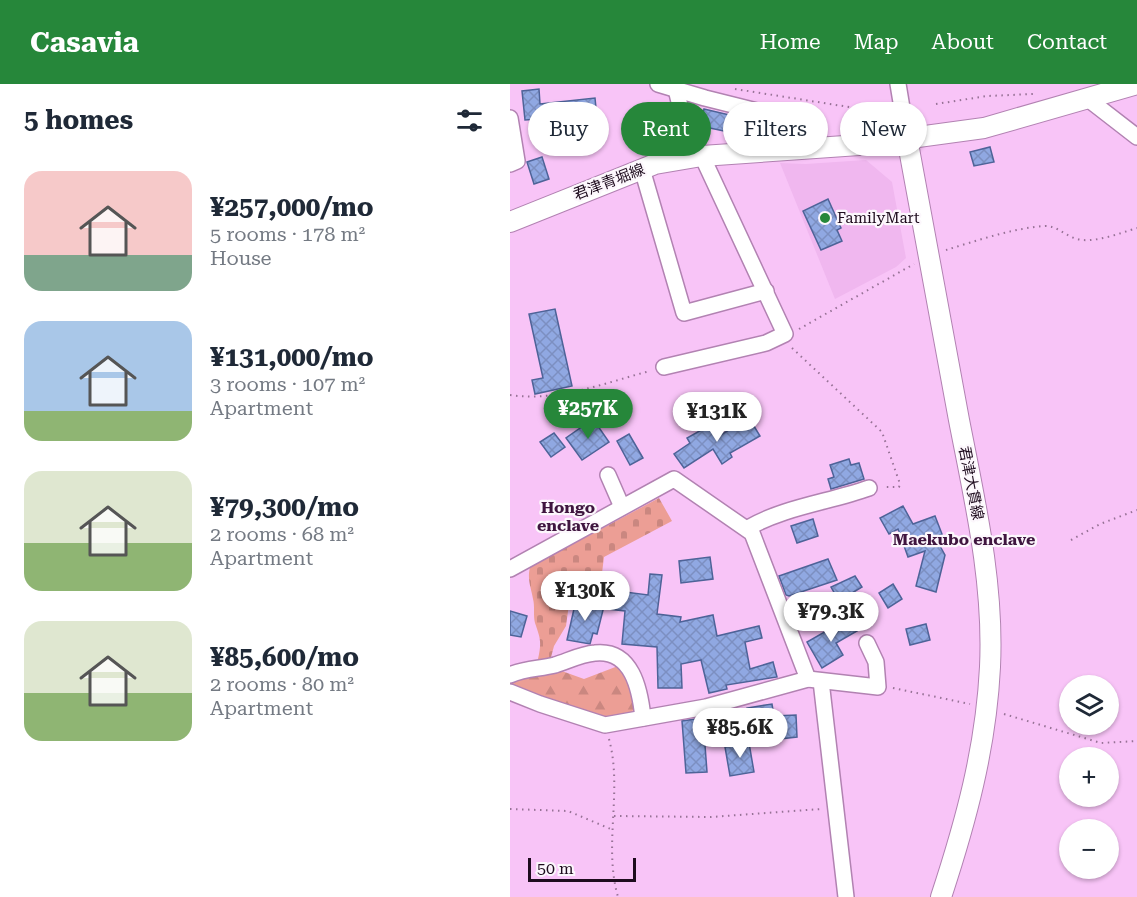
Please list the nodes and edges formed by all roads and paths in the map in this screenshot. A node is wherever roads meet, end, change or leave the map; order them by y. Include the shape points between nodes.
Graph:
1 (658, 84) edge
2 (898, 84) edge
3 (1137, 84) edge
4 (727, 87) dead end
5 (676, 89) junction
6 (1043, 92) dead end
7 (1088, 99) junction
8 (679, 102) edge
9 (725, 102) edge
10 (901, 102) edge
11 (936, 104) dead end
12 (840, 105) edge
13 (510, 118) edge
14 (927, 135) edge
15 (1137, 137) edge
16 (702, 156) joint
17 (910, 156) edge
18 (510, 164) edge
19 (642, 169) junction
20 (510, 222) edge
21 (1137, 228) edge
22 (929, 255) junction
23 (766, 291) junction
24 (783, 336) junction
25 (664, 367) joint
26 (510, 395) edge
27 (609, 475) dead end
28 (869, 488) joint
29 (622, 507) junction
30 (1137, 510) edge
31 (748, 528) junction
32 (1071, 540) dead end
33 (510, 569) edge
34 (867, 643) dead end
35 (510, 675) edge
36 (814, 680) junction
37 (510, 692) edge
38 (643, 718) junction
39 (605, 725) junction
40 (1137, 741) edge
41 (1101, 743) dead end
42 (837, 808) junction
43 (510, 809) edge
44 (614, 816) junction
45 (614, 830) junction
46 (618, 897) edge
47 (846, 897) edge
48 (941, 897) edge

1 - 5 street
2 - 10 street
3 - 7 main road, 君津青堀線
4 - 12 path
5 - 8 street
5 - 9 street
6 - 11 path
7 - 14 main road, 君津青堀線 via 984,128
7 - 15 street
13 - 18 street via 517,161
16 - 19 main road, 君津青堀線
16 - 23 street
17 - 22 main road, 君津大貫線
19 - 20 main road, 君津青堀線
19 - 23 street via 684,313
21 - 22 path via 1076,239 1046,226 986,237
22 - 24 path
22 - 48 main road, 君津大貫線 via 982,537 990,619 990,668 980,755 968,814
23 - 24 street
24 - 25 street
24 - 28 path via 882,432 900,484 899,488
25 - 26 path via 575,392 535,398
27 - 29 street
28 - 31 street via 772,516
29 - 31 street via 675,479
29 - 33 street
30 - 32 path
31 - 36 street via 768,571 781,614
34 - 36 street via 876,662 878,687
35 - 38 street via 594,653 615,654 627,666 639,689
36 - 38 street
36 - 42 street
37 - 39 street
38 - 39 street
39 - 44 path via 614,766
40 - 41 path
42 - 44 path via 711,817
42 - 47 street
43 - 45 path via 568,811
44 - 45 path
45 - 46 path via 612,857

